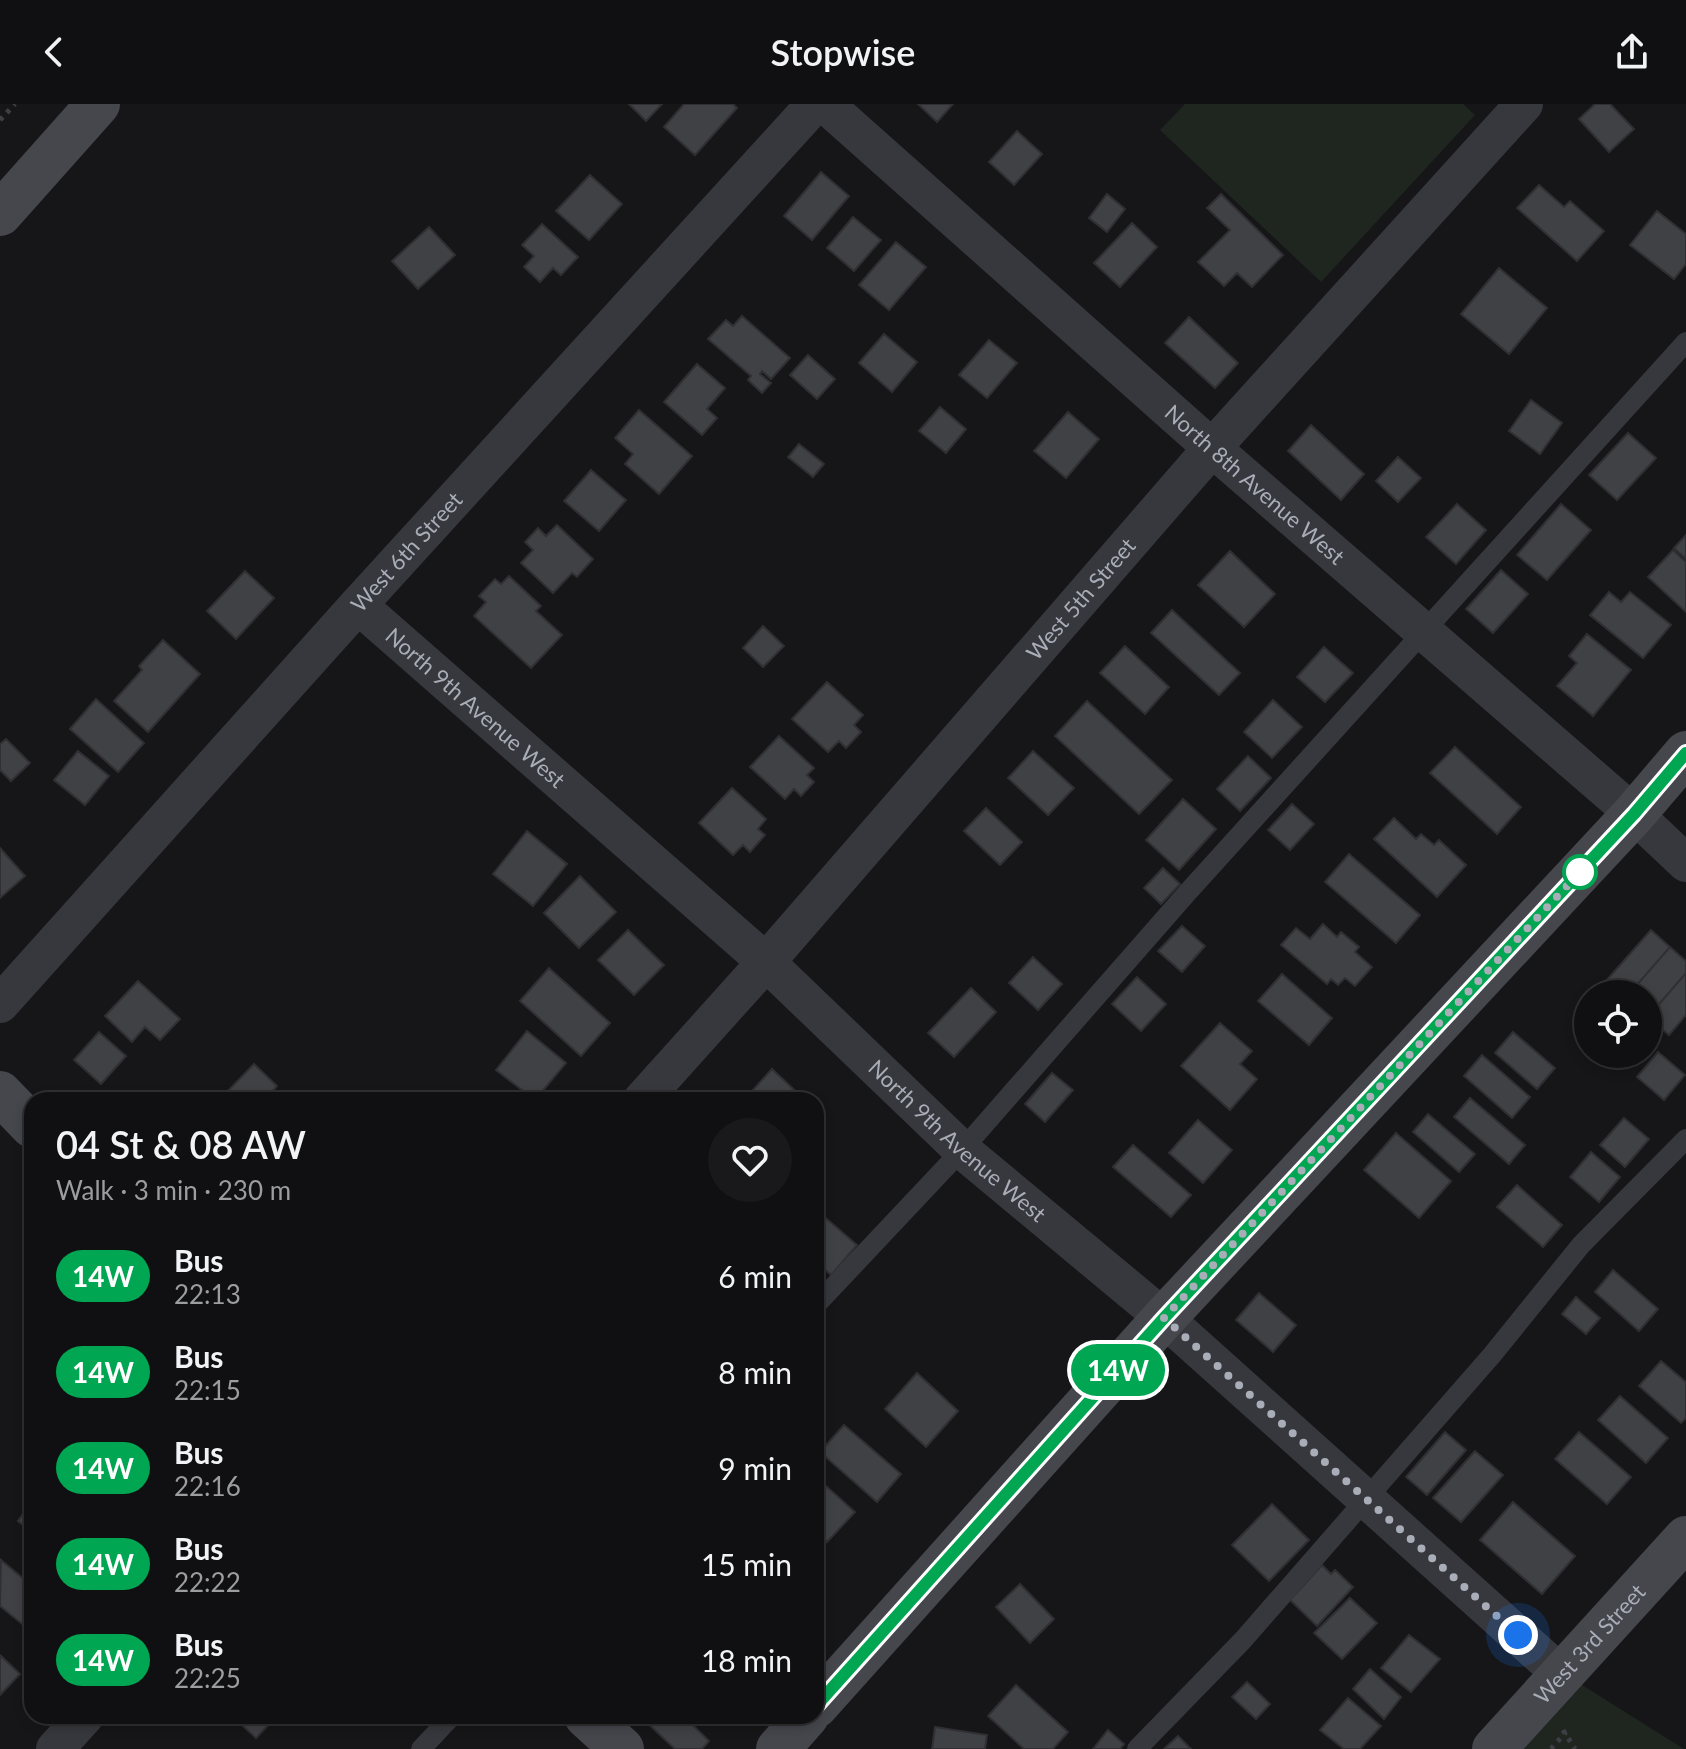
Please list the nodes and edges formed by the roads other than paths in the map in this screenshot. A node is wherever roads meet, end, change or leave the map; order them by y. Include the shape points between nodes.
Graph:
1 (98, 104) edge
2 (815, 104) edge
3 (825, 104) edge
4 (1524, 104) edge
5 (0, 214) edge
6 (1686, 342) edge
7 (1212, 448) junction
8 (358, 605) junction
9 (1424, 632) junction
10 (1686, 753) edge
11 (1634, 814) junction
12 (1686, 863) edge
13 (766, 962) junction
14 (0, 1004) edge
15 (649, 1092) edge
16 (0, 1093) edge
17 (24, 1118) edge
18 (1686, 1139) edge
19 (962, 1150) junction
20 (824, 1297) edge
21 (1164, 1318) junction
22 (1365, 1501) junction
23 (1686, 1538) edge
24 (1561, 1674) junction
25 (824, 1697) edge
26 (78, 1724) edge
27 (444, 1724) edge
28 (595, 1724) edge
29 (800, 1724) edge
30 (55, 1749) edge
31 (421, 1749) edge
32 (622, 1749) edge
33 (778, 1749) edge
34 (1137, 1749) edge
35 (1494, 1749) edge

1 - 5 street
2 - 8 street, West 6th Street
3 - 7 street, North 8th Avenue West
4 - 7 street, West 5th Street
6 - 9 lane
7 - 9 street, North 8th Avenue West
7 - 13 street, West 5th Street
8 - 13 street, North 9th Avenue West
8 - 14 street, West 6th Street
9 - 11 street, North 8th Avenue West
9 - 19 lane
10 - 11 street
11 - 12 street, North 8th Avenue West
11 - 21 street
13 - 15 street, West 5th Street
13 - 19 street, North 9th Avenue West
16 - 17 street
18 - 22 lane via 1581,1245
19 - 20 lane
19 - 21 street, North 9th Avenue West
21 - 22 street, North 9th Avenue West
21 - 25 street
22 - 24 street, North 9th Avenue West
22 - 34 lane via 1243,1640
23 - 24 street, West 3rd Street
24 - 35 street, West 3rd Street
26 - 30 street
27 - 31 lane
28 - 32 street
29 - 33 street

